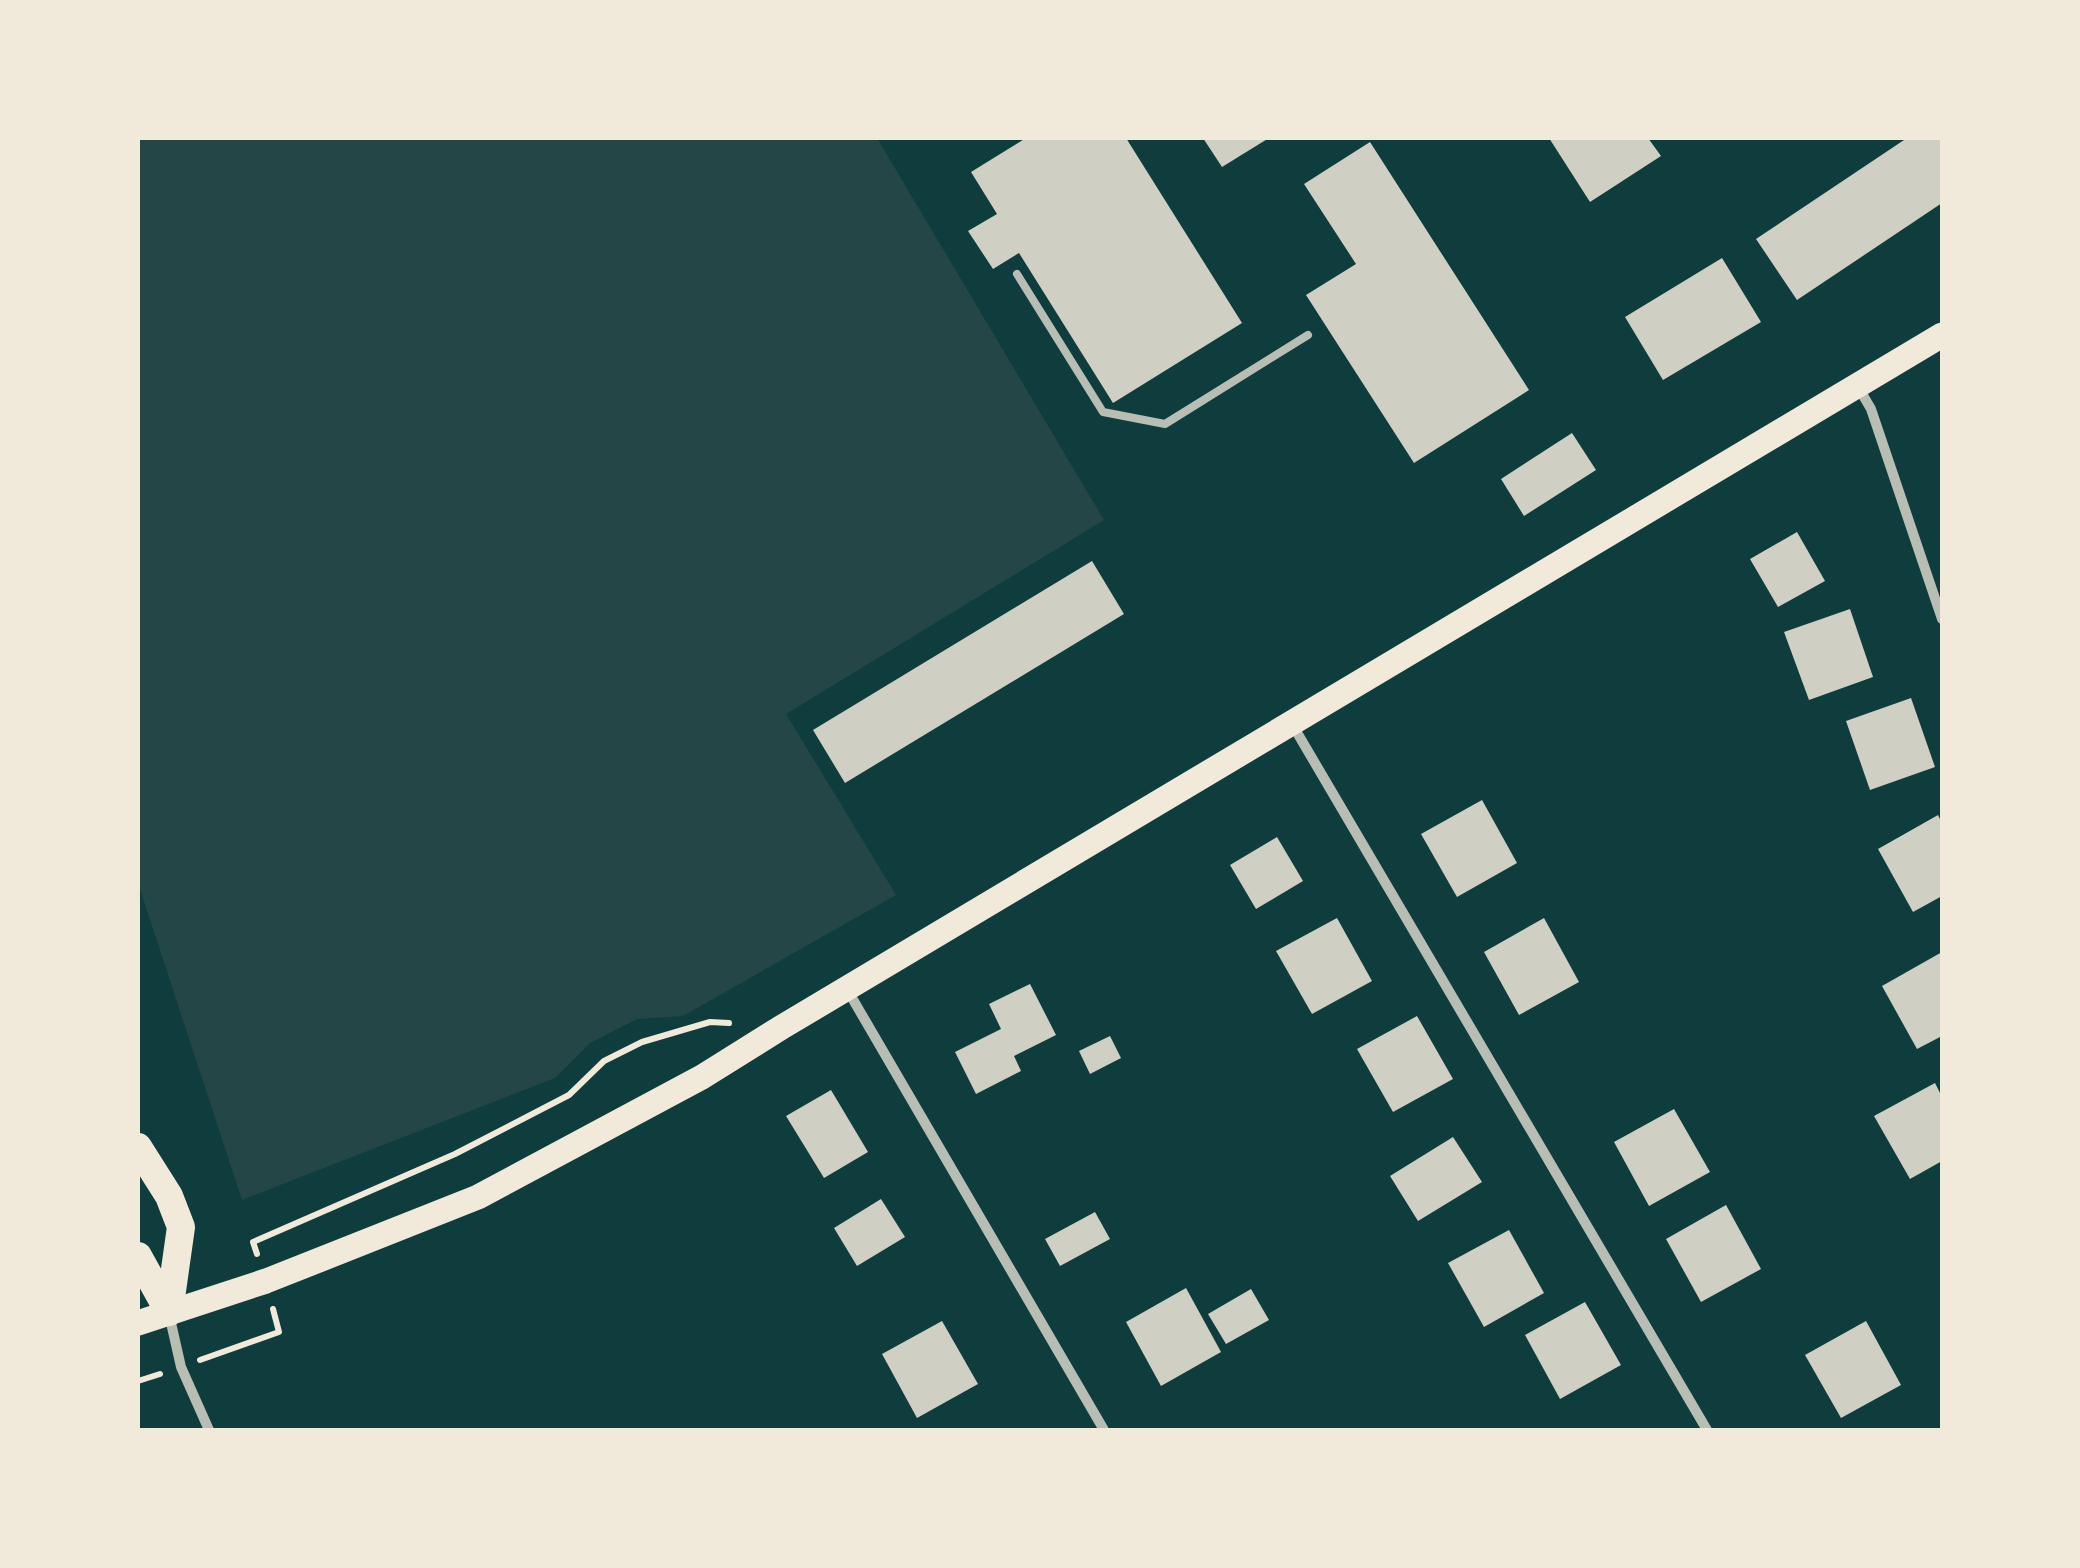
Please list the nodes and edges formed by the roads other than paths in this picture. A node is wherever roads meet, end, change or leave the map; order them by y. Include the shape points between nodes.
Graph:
1 (1017, 274) dead end
2 (1942, 335) edge
3 (1308, 336) dead end
4 (1856, 384) junction
5 (1942, 619) edge
6 (1291, 723) junction
7 (846, 988) junction
8 (138, 1148) edge
9 (138, 1256) edge
10 (169, 1312) junction
11 (138, 1323) edge
12 (209, 1430) edge
13 (1104, 1430) edge
14 (1707, 1430) edge

1 - 3 lane via 1103,412 1166,424
2 - 4 main road
4 - 5 street via 1871,409
4 - 6 main road
6 - 7 main road
6 - 14 street
7 - 10 main road via 702,1078 478,1197
7 - 13 street
8 - 10 highway via 182,1226
9 - 10 highway
10 - 11 main road
10 - 12 street via 182,1367

